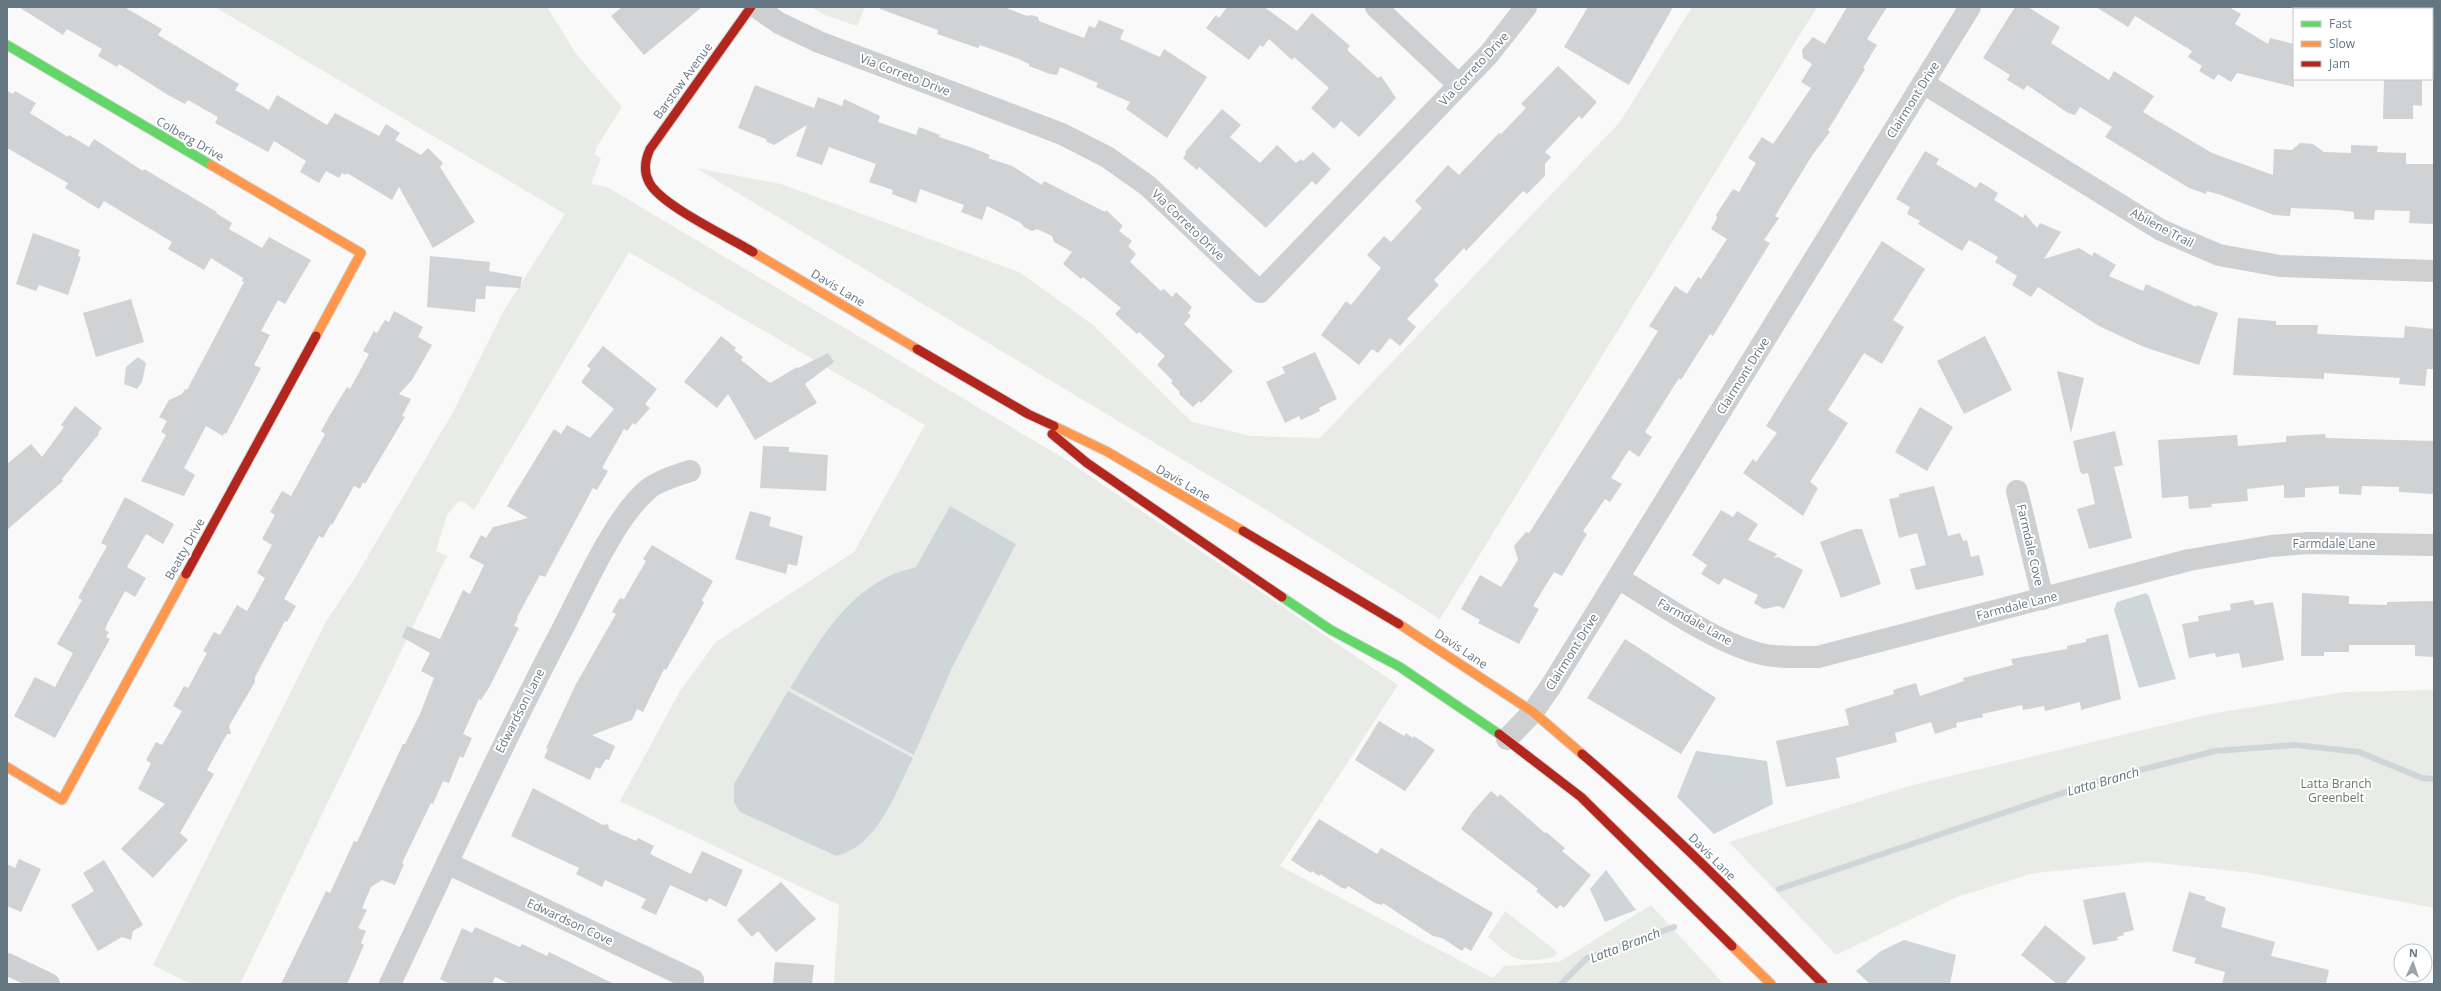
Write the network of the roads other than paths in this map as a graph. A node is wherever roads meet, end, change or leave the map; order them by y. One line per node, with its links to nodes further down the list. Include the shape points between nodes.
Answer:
1 (751, 7): 9 (street, Barstow Avenue, via 650,149 644,164)
2 (756, 7): 8 (street, Via Correto Drive, via 779,23 819,42 1062,134 1107,157 1148,186 1260,292)
3 (1376, 7): 8 (street)
4 (1526, 7): 8 (street, Via Correto Drive, via 1494,48)
5 (1970, 7): 7 (street, Clairmont Drive)
6 (7, 46): 10 (street, Colberg Drive)
7 (1923, 83): 11 (street, Abilene Trail, via 2161,230 2218,255 2280,266); 16 (street, Clairmont Drive)
8 (1459, 85)
9 (645, 173): 12 (street, Davis Lane, via 651,188 662,198)
10 (360, 253): 20 (street, Beatty Drive, via 62,800)
11 (2434, 271)
12 (1028, 414): 18 (street, Davis Lane, via 1106,451 1244,532 1419,636); 19 (street, Davis Lane, via 1087,463 1276,594 1332,630 1400,667)
13 (690, 471): 21 (street, Edwardson Lane, via 647,490 626,514 592,571 513,724)
14 (2017, 491): 17 (street, Farmdale Cove)
15 (2434, 545): 17 (street, Farmdale Lane, via 2309,543 2271,546 2189,560)
16 (1618, 578): 17 (street, Farmdale Lane, via 1714,635 1766,655 1789,658 1818,656); 18 (street, Clairmont Drive)
17 (2043, 599)
18 (1534, 712): 19 (street, Clairmont Drive); 27 (street, Davis Lane, via 1632,796)
19 (1507, 739): 26 (street, Davis Lane, via 1581,797)
20 (7, 767)
21 (447, 863): 23 (street, Edwardson Cove); 25 (street, Edwardson Lane)
22 (7, 964): 24 (street)
23 (694, 980)
24 (49, 984)
25 (390, 984)
26 (1771, 984)
27 (1823, 984)

